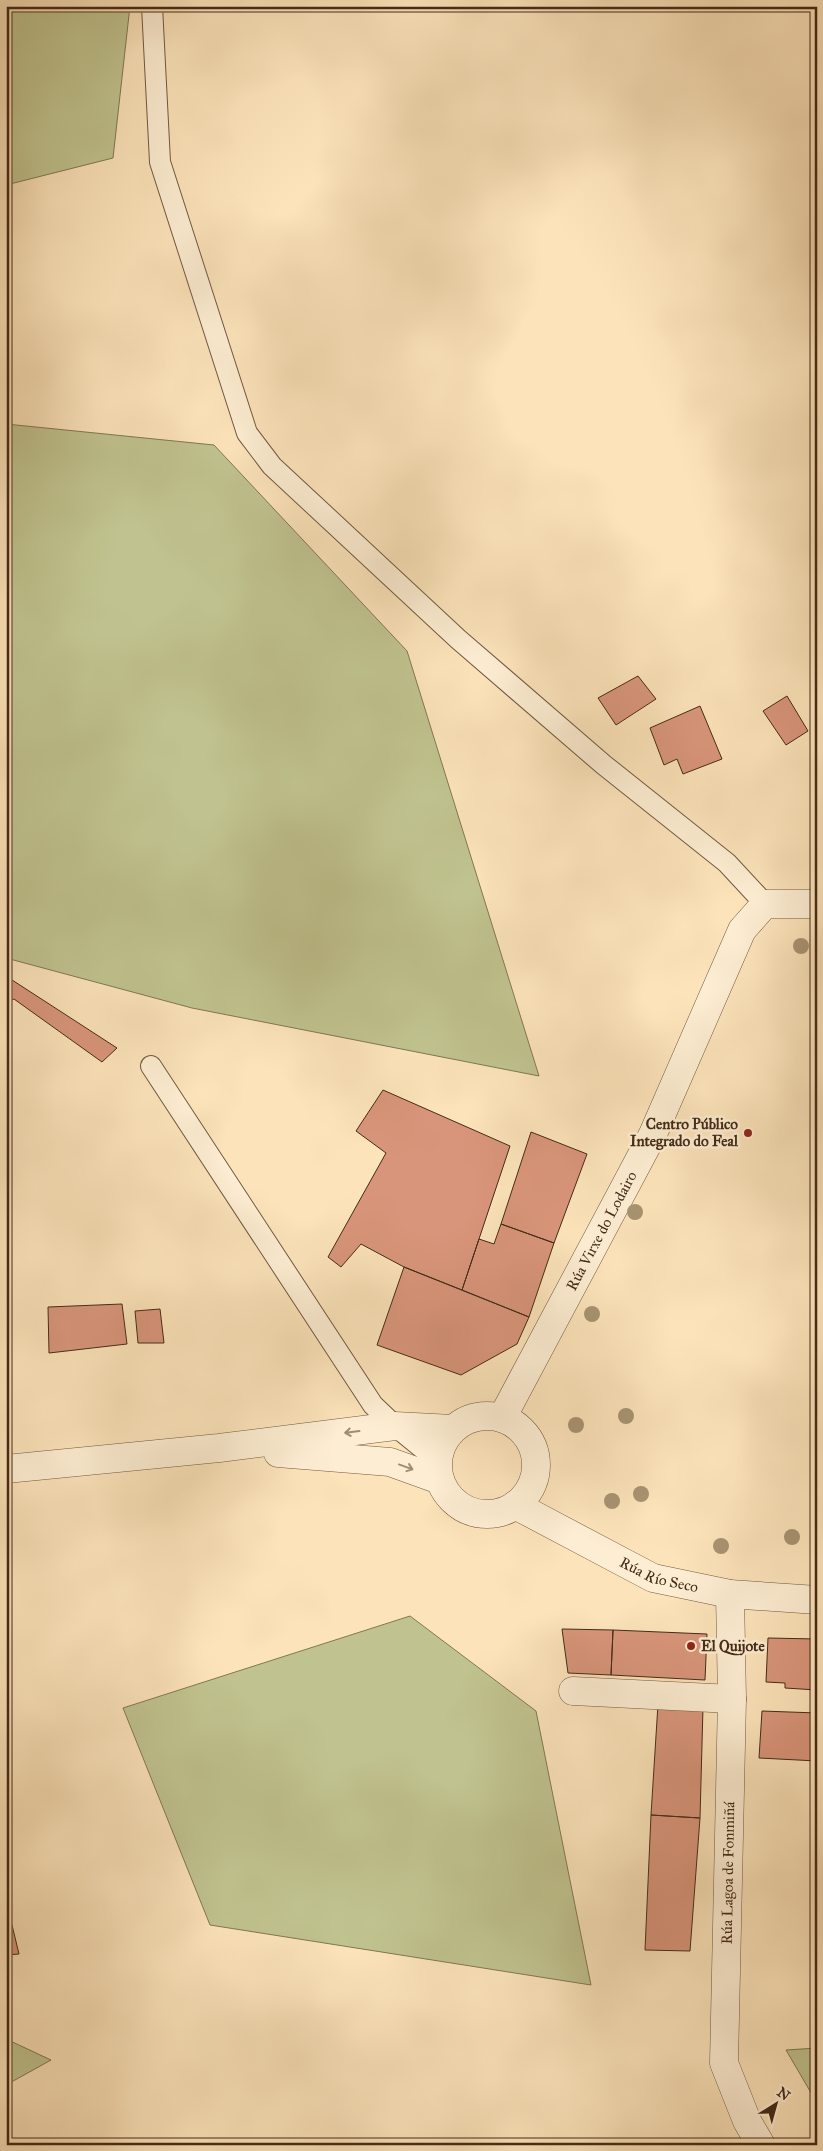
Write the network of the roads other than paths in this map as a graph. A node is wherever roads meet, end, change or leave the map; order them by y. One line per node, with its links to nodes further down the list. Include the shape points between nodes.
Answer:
1 (152, 6): 2 (lane, via 160,162 247,433 272,466 458,640 604,765 728,863)
2 (765, 904): 3 (street); 5 (street, Rúa Virxe do Lodairo, via 742,930 653,1134)
3 (817, 904)
4 (151, 1066): 6 (lane, via 373,1404)
5 (502, 1418): 7 (street, via 476,1416); 11 (street, via 527,1436 534,1450 534,1480)
6 (395, 1426): 7 (street); 8 (street, one-way to 8); 10 (lane)
7 (453, 1429): 10 (street, via 440,1449)
8 (219, 1448): 9 (street); 10 (street, one-way to 10, via 390,1462)
9 (6, 1469)
10 (439, 1470): 11 (street, via 446,1492 465,1509 491,1514)
11 (515, 1505): 12 (street, Rúa Río Seco, via 653,1578)
12 (730, 1594): 13 (street, Rúa Río Seco); 15 (street, Rúa Lagoa de Fonmiñá)
13 (817, 1600)
14 (573, 1691): 15 (street)
15 (732, 1699): 16 (street, Rúa Lagoa de Fonmiñá, via 724,2062 747,2121)
16 (761, 2145)

